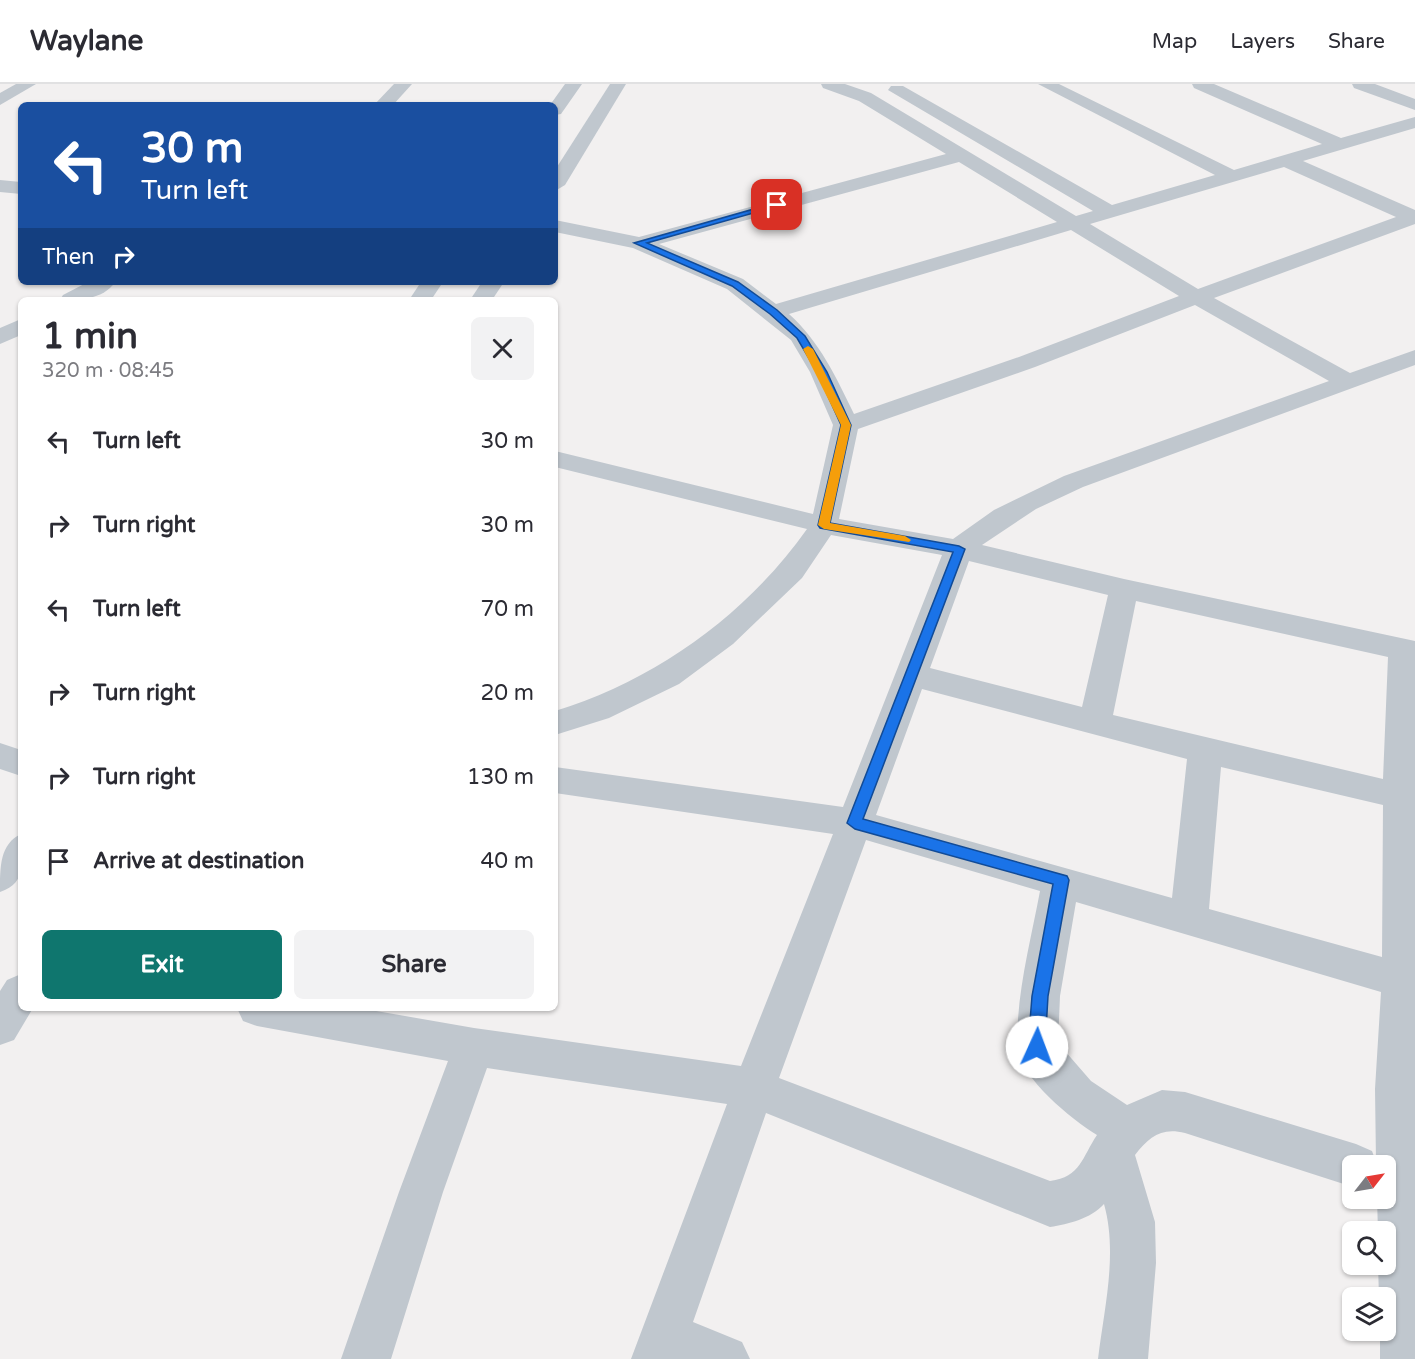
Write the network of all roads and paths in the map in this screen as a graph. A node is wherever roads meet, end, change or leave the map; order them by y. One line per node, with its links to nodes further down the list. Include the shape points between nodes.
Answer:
1 (28, 84): 12 (street)
2 (404, 84): 13 (street)
3 (574, 84): 15 (street)
4 (618, 84): 21 (street)
5 (829, 84): 11 (street)
6 (926, 84): 10 (street)
7 (1046, 84): 24 (street)
8 (1200, 84): 19 (street)
9 (1360, 84): 14 (street)
10 (897, 90): 11 (street); 28 (street)
11 (865, 97): 22 (street)
12 (0, 100)
13 (385, 102)
14 (1415, 105)
15 (558, 106)
16 (0, 108): 17 (street)
17 (18, 109)
18 (1415, 122): 19 (street)
19 (1339, 144): 23 (street)
20 (558, 147): 21 (street)
21 (578, 148): 25 (street)
22 (963, 155): 30 (street); 32 (street)
23 (1285, 160): 24 (street); 29 (street)
24 (1232, 176): 28 (street)
25 (558, 180)
26 (0, 186): 27 (street)
27 (18, 188)
28 (1109, 212): 30 (street)
29 (1414, 217): 35 (street)
30 (1070, 222): 35 (street); 36 (street)
31 (558, 227): 32 (street)
32 (639, 243): 36 (street, via 735,284)
33 (98, 285): 34 (street)
34 (76, 297)
35 (1196, 297): 42 (street); 43 (street)
36 (773, 312): 43 (street, via 800,336 822,372)
37 (18, 328): 38 (street)
38 (0, 337)
39 (0, 343): 40 (street)
40 (18, 348)
41 (1415, 357): 42 (street)
42 (1350, 383): 46 (street, via 1049,489 997,520)
43 (846, 425): 45 (street)
44 (558, 460): 45 (street)
45 (824, 525): 46 (street); 50 (street, via 792,571 722,638 668,676 597,710)
46 (959, 549): 47 (street); 49 (street)
47 (1124, 589): 48 (street); 51 (street)
48 (1409, 650): 56 (street)
49 (913, 675): 51 (street); 57 (street)
50 (558, 722)
51 (1095, 722): 52 (street)
52 (1205, 751): 56 (street); 61 (street)
53 (0, 756): 54 (street)
54 (18, 762)
55 (558, 780): 57 (street)
56 (1400, 796): 62 (street)
57 (855, 823): 60 (street); 67 (street)
58 (18, 853): 59 (street)
59 (0, 877)
60 (1062, 880): 61 (street); 68 (street, via 1040,996 1037,1047 1054,1072 1103,1117)
61 (1189, 917): 62 (street)
62 (1409, 982): 69 (street, via 1396,1089)
63 (18, 997): 65 (street)
64 (274, 1011): 66 (street)
65 (0, 1027)
66 (474, 1047): 67 (street); 73 (street)
67 (754, 1088): 68 (street, via 1050,1204 1068,1204 1083,1197); 72 (street)
68 (1119, 1139): 70 (street, via 1162,1110); 75 (street, via 1132,1222)
69 (1394, 1155)
70 (1342, 1162)
71 (1395, 1209): 76 (street)
72 (661, 1347): 74 (street)
73 (366, 1359)
74 (725, 1359)
75 (1123, 1359)
76 (1405, 1359)

